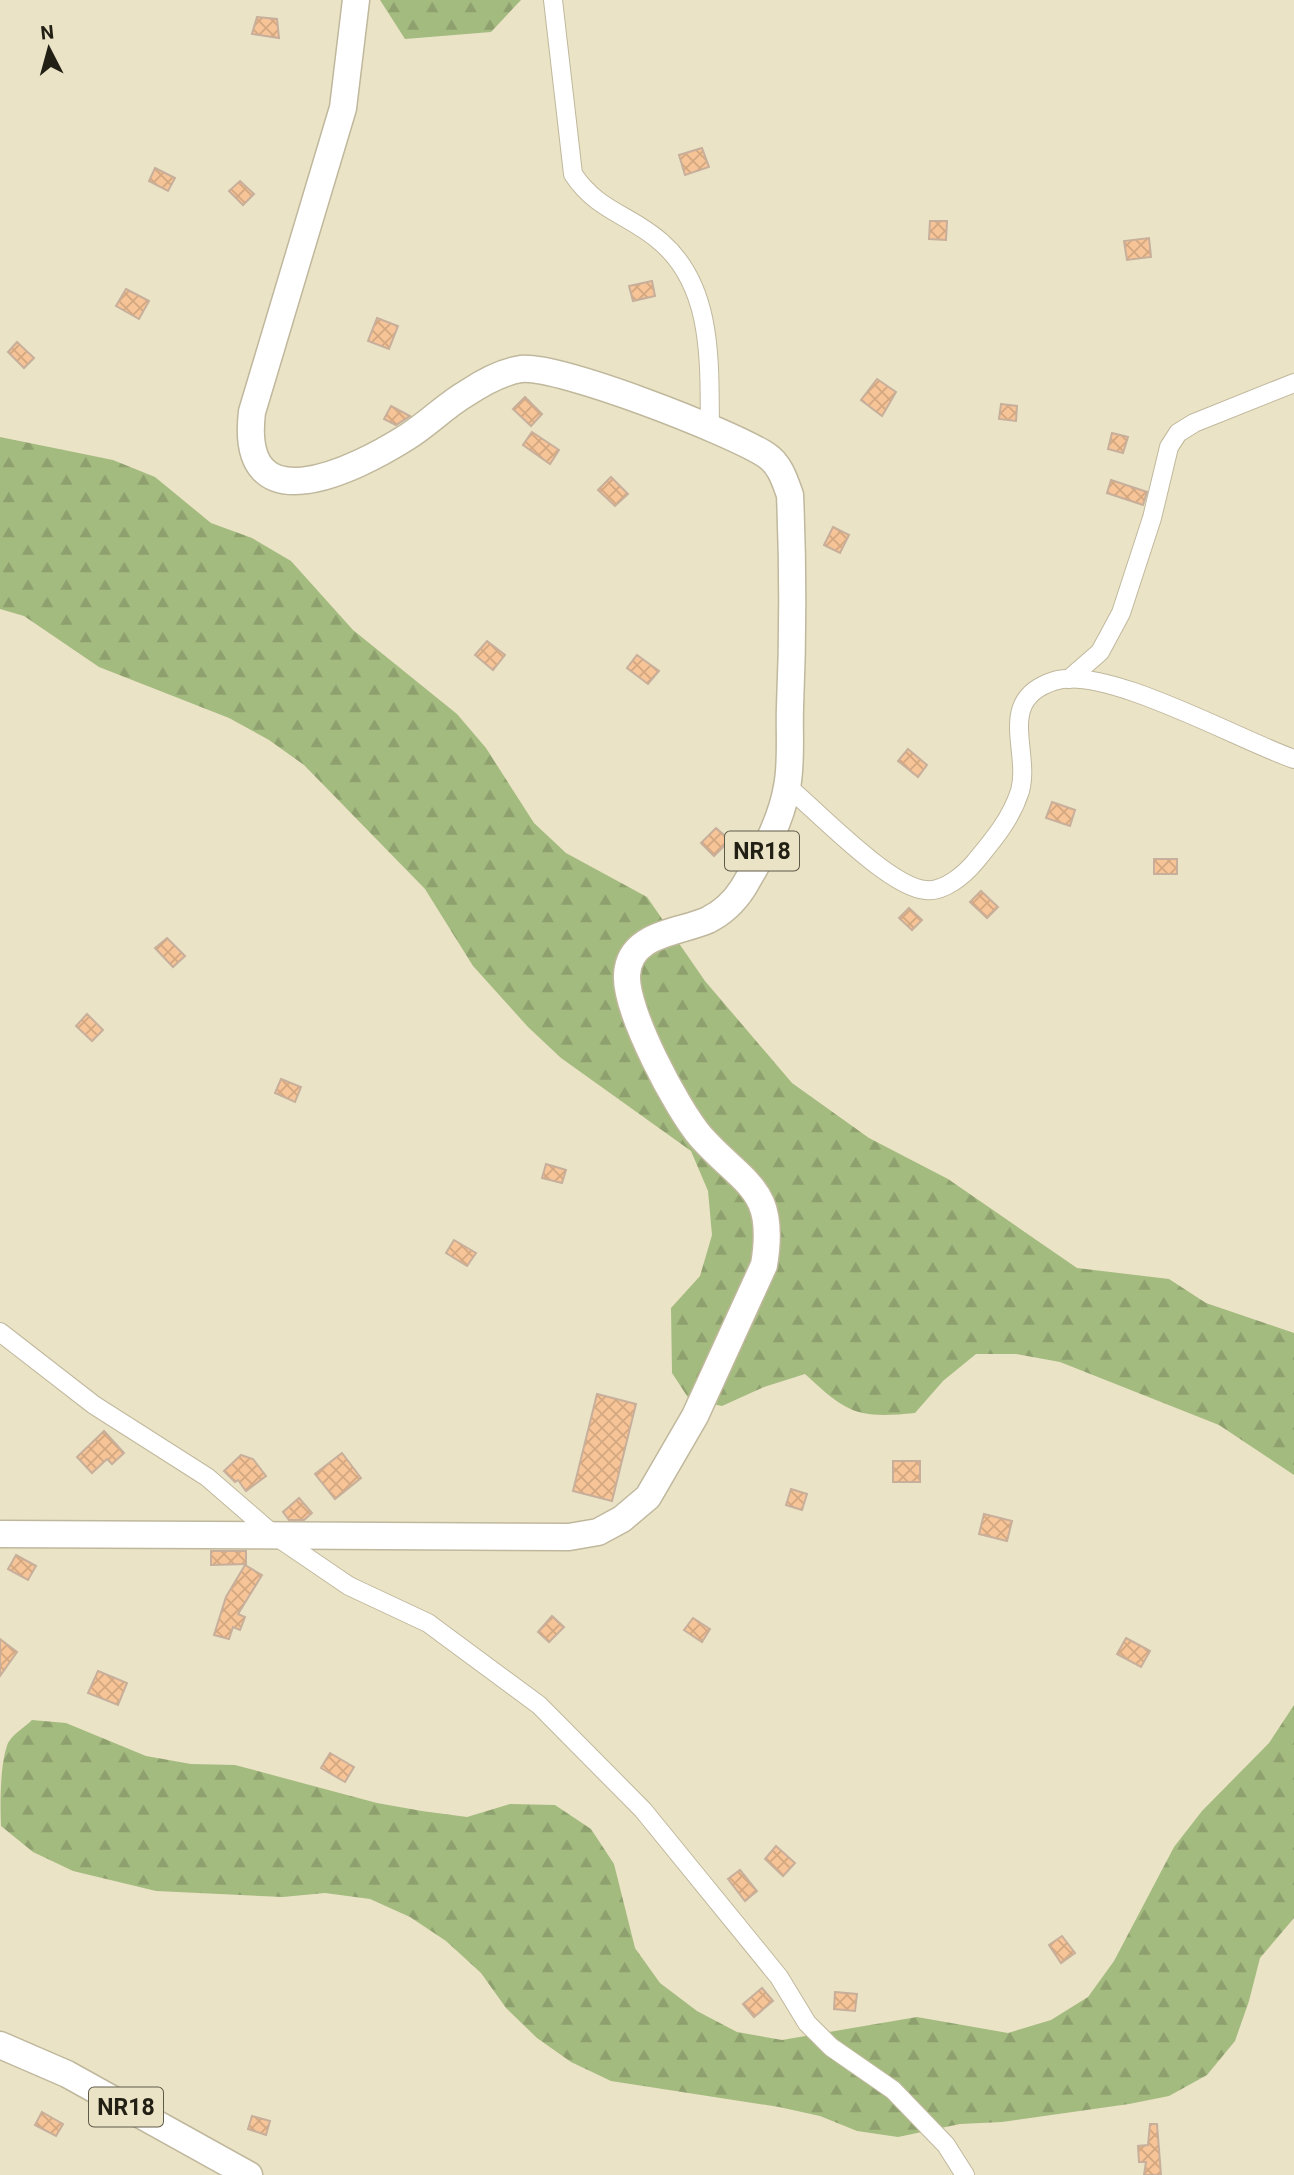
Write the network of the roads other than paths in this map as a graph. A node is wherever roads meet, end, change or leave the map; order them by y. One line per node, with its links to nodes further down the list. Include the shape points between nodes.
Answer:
1 (356, 0): 4 (main road, NR18, via 343,108 252,412 249,435 259,464 270,477 286,482 335,474 409,437 465,394 521,369 561,375)
2 (553, 0): 4 (street, via 573,174 585,192 661,242 692,279 708,343)
3 (1294, 383): 5 (street, via 1178,433 1169,447 1121,613 1100,652)
4 (710, 427): 7 (main road, NR18, via 768,456 782,473 790,495)
5 (1069, 679): 6 (street, via 1085,678 1186,711); 7 (street, via 1032,690 1020,712 1021,787 1009,820 971,866 945,887 914,888 886,872)
6 (1294, 759)
7 (788, 786): 10 (main road, NR18, via 759,859 727,908 707,920 658,935 640,946 629,961 628,994 642,1034 701,1136 754,1186 765,1209 768,1241 764,1265 736,1331 695,1416 648,1497 598,1532 569,1537)
8 (0, 1332): 10 (street, via 94,1405 207,1477)
9 (0, 1534): 10 (main road, NR18)
10 (274, 1535): 13 (street, via 349,1586 428,1623 539,1705 643,1810 779,1977 807,2023 831,2047 893,2090 946,2145)
11 (0, 2045): 12 (main road, NR18, via 66,2074)
12 (249, 2175)
13 (965, 2175)

